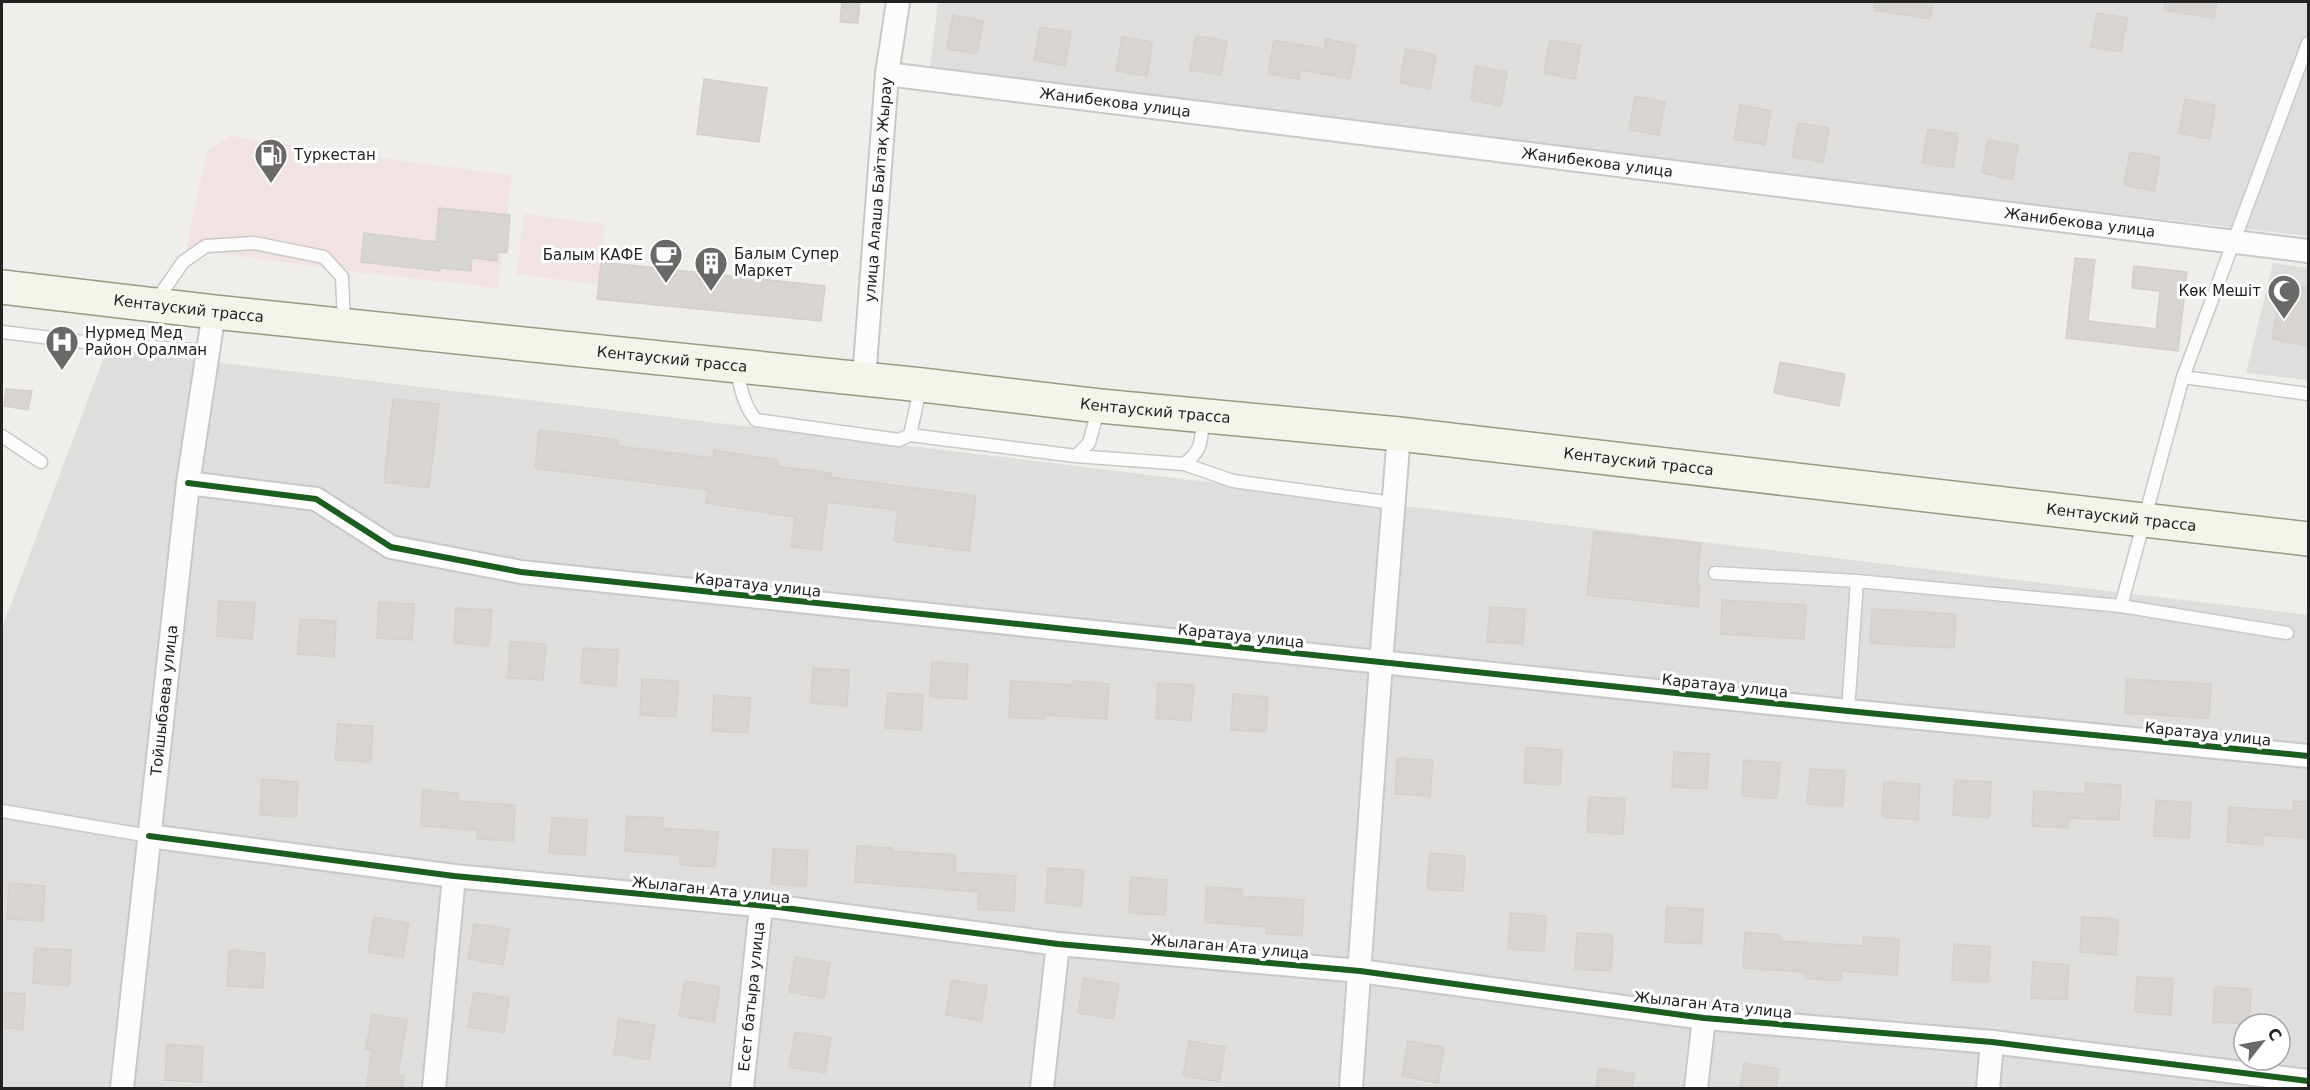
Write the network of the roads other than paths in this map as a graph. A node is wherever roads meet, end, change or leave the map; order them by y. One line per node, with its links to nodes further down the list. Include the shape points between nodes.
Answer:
1 (898, 2): 3 (street, улица Алаша Байтақ Жырау)
2 (2308, 43): 4 (lane)
3 (887, 74): 4 (street, Жанибекова улица); 14 (street, улица Алаша Байтақ Жырау)
4 (2234, 243): 5 (street, Жанибекова улица); 13 (lane)
5 (2308, 251)
6 (2, 287): 7 (main road, Кентауский трасса)
7 (154, 304): 8 (main road, Кентауский трасса); 9 (lane, via 183,262 206,246 254,243 324,257 342,277)
8 (214, 312): 9 (main road, Кентауский трасса); 11 (street, Тойшыбаева улица)
9 (344, 325): 12 (main road, Кентауский трасса)
10 (2, 332): 11 (lane)
11 (207, 351): 25 (street, Тойшыбаева улица)
12 (736, 367): 14 (main road, Кентауский трасса); 20 (lane, via 748,411 756,420 899,440)
13 (2183, 377): 16 (lane); 27 (lane)
14 (864, 379): 15 (main road, Кентауский трасса)
15 (922, 385): 17 (main road, Кентауский трасса); 20 (lane)
16 (2308, 394)
17 (1100, 406): 18 (main road, Кентауский трасса); 22 (lane, via 1089,442)
18 (1203, 416): 19 (main road, Кентауский трасса); 24 (lane, via 1200,448)
19 (1399, 434): 26 (street); 27 (main road, Кентауский трасса)
20 (910, 435): 22 (lane)
21 (2, 436): 23 (lane)
22 (1076, 456): 24 (lane)
23 (41, 462)
24 (1184, 464): 26 (lane, via 1233,481)
25 (188, 483): 33 (street, Каратауа улица, via 316,499 391,547 521,572); 37 (street, Тойшыбаева улица)
26 (1393, 504): 33 (street)
27 (2143, 519): 28 (main road, Кентауский трасса); 31 (lane)
28 (2308, 539)
29 (1715, 573): 30 (lane)
30 (1857, 581): 31 (lane); 34 (lane)
31 (2121, 606): 32 (lane)
32 (2288, 633)
33 (1381, 663): 34 (street, Каратауа улица); 41 (street)
34 (1848, 711): 35 (street, Каратауа улица)
35 (2308, 756)
36 (2, 811): 37 (lane)
37 (149, 836): 38 (street, Жылаган Ата улица); 45 (street, Тойшыбаева улица)
38 (454, 876): 39 (street, Жылаган Ата улица); 46 (street)
39 (761, 906): 40 (street, Жылаган Ата улица); 47 (street, Есет батыра улица)
40 (1058, 944): 41 (street, Жылаган Ата улица); 48 (street)
41 (1360, 971): 42 (street, Жылаган Ата улица); 49 (street)
42 (1704, 1018): 43 (street, Жылаган Ата улица); 50 (street)
43 (1992, 1042): 44 (street, Жылаган Ата улица); 51 (street)
44 (2301, 1083)
45 (122, 1089)
46 (434, 1089)
47 (742, 1089)
48 (1042, 1089)
49 (1351, 1089)
50 (1696, 1089)
51 (1988, 1089)

